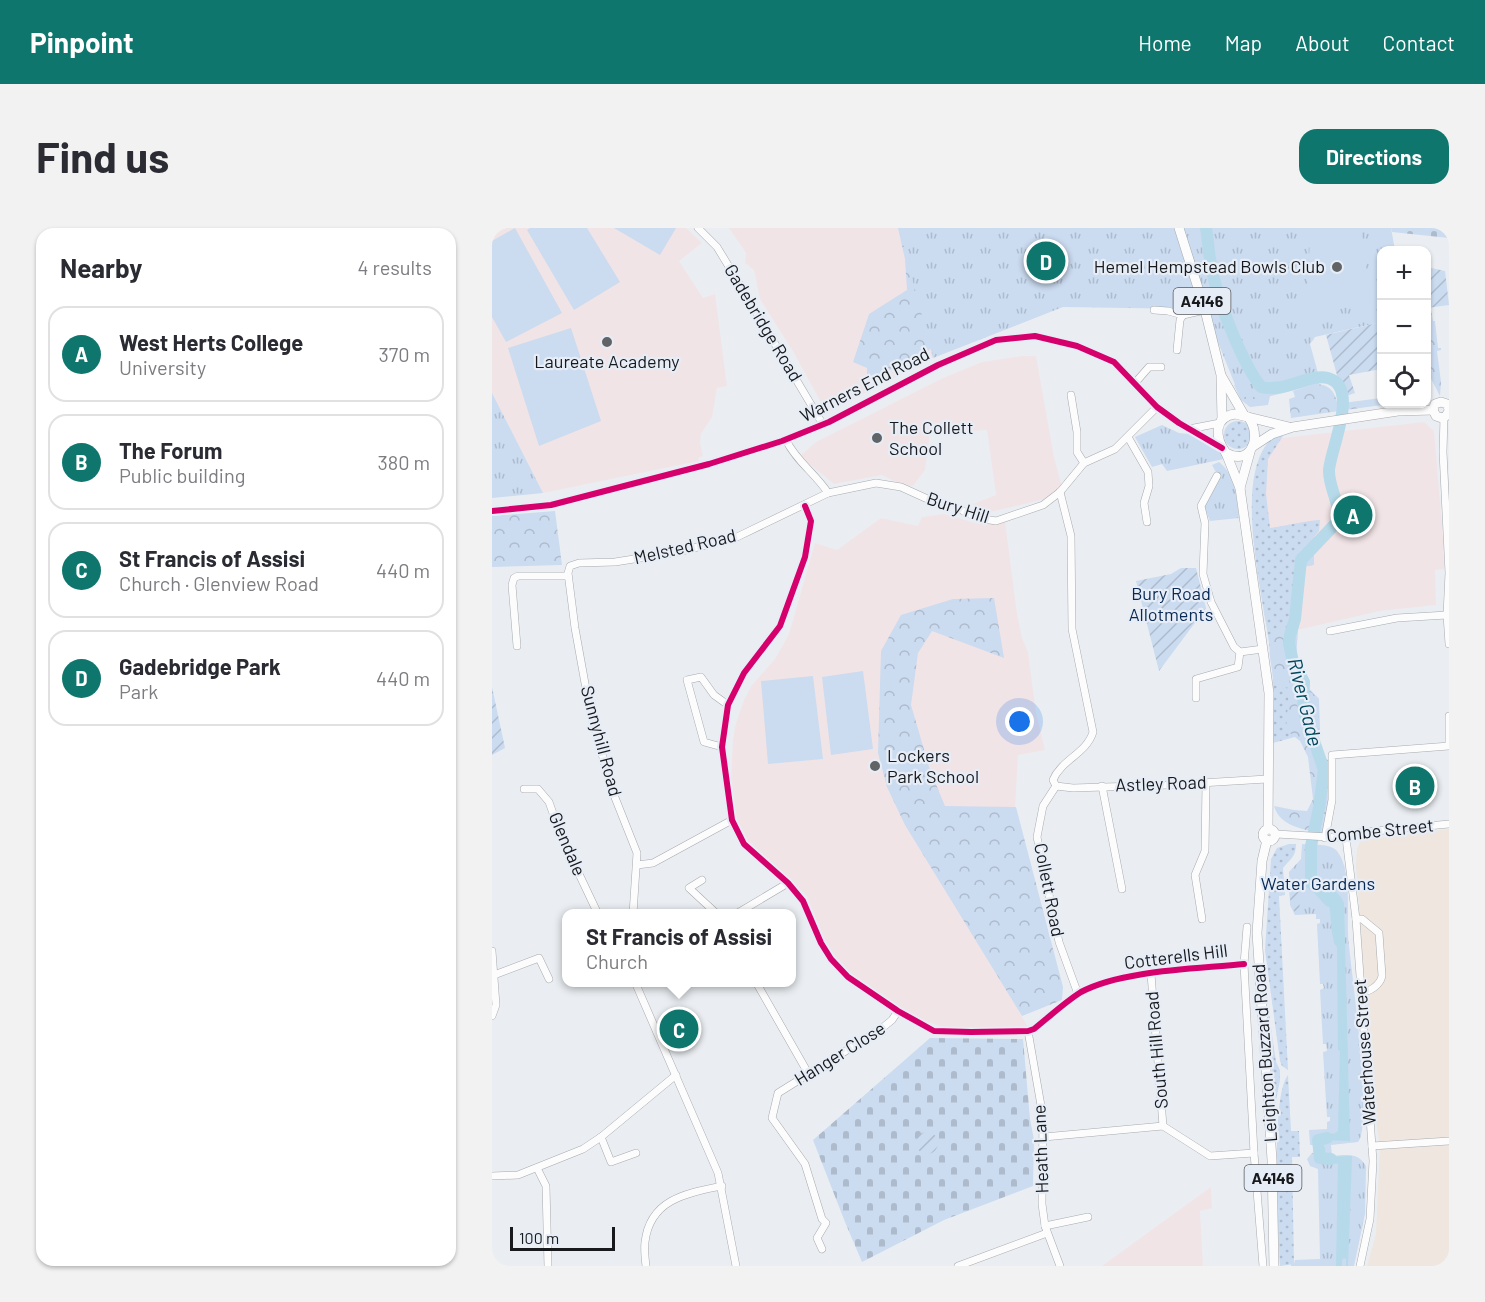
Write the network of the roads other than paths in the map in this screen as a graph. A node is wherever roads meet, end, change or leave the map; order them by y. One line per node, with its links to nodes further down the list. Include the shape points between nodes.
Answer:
1 (698, 228): 15 (street, Gadebridge Road, via 717,247)
2 (1179, 228): 4 (main road, A4146)
3 (1154, 310): 5 (street)
4 (1205, 310): 5 (street); 8 (main road, A4146)
5 (1183, 315): 6 (street)
6 (1177, 350)
7 (1161, 367): 9 (street, via 1149,367)
8 (1221, 375): 13 (main road, A4146); 14 (main road, A4146)
9 (1135, 383): 11 (street, Warners End Road); 15 (street, Warners End Road, via 1114,362 1077,346 1035,336 996,340)
10 (1071, 395): 22 (street, via 1077,452)
11 (1157, 407): 17 (street, Warners End Road); 18 (street, Bury Hill)
12 (1448, 409): 16 (main road, via 1436,416 1433,410 1398,411); 34 (street, via 1443,452 1449,573)
13 (1246, 416): 14 (main road, via 1231,414); 16 (main road); 20 (main road, via 1253,430)
14 (1221, 421): 17 (street); 21 (main road, via 1218,433)
15 (822, 423): 19 (street, Warners End Road)
16 (1293, 427): 20 (main road, via 1272,434)
17 (1189, 429): 21 (street, Warners End Road)
18 (1128, 437): 22 (street, Bury Hill, via 1115,449); 31 (street, via 1148,472 1144,503)
19 (786, 440): 26 (street); 29 (street, Warners End Road, via 551,505)
20 (1251, 449): 21 (main road, via 1240,457); 24 (main road)
21 (1224, 451): 24 (main road)
22 (1084, 462): 25 (street, Bury Hill)
23 (1217, 476): 39 (street, via 1201,506 1203,574 1211,602)
24 (1240, 488): 38 (main road)
25 (1060, 492): 30 (street, Bury Hill, via 1043,505 996,521); 47 (street, Collett Road, via 1071,537 1072,629 1093,732 1090,741 1056,772)
26 (828, 494): 27 (street, Melsted Road); 28 (street, Bury Hill, via 876,483 901,488)
27 (804, 506): 32 (street, Melsted Road, via 727,540 678,552); 41 (street, via 811,520 804,561 780,626 744,673)
28 (943, 506)
29 (492, 511)
30 (963, 511)
31 (1147, 522)
32 (570, 566): 33 (street, Sunnyhill Road)
33 (568, 576): 37 (street, via 514,578); 55 (street, Sunnyhill Road, via 590,711 612,790 637,853)
34 (1447, 615): 35 (street, via 1397,618); 36 (street)
35 (1330, 631)
36 (1449, 644)
37 (517, 646)
38 (1263, 649): 39 (street); 45 (main road, via 1269,693)
39 (1239, 652): 40 (street, via 1238,667 1196,679)
40 (1196, 698)
41 (728, 705): 44 (street); 44 (street, via 714,695 701,677 687,680 704,742)
42 (1449, 716): 43 (street)
43 (1449, 745): 53 (street, via 1332,755 1332,800)
44 (722, 747): 50 (street)
45 (1267, 779): 46 (street, Astley Road); 52 (main road)
46 (1206, 783): 48 (street, Astley Road); 63 (street, via 1205,851 1195,875)
47 (1056, 786): 48 (street, Astley Road); 74 (street, Collett Road, via 1043,806 1037,837 1059,942)
48 (1101, 786): 58 (street)
49 (524, 789): 59 (street, Glendale, via 538,789 549,802)
50 (732, 820): 55 (street, via 653,863); 57 (street, via 744,844)
51 (1449, 824): 54 (street, Combe Street, via 1355,833)
52 (1272, 832): 53 (street, Combe Street); 81 (main road, Leighton Buzzard Road / A4146, via 1263,833 1267,840 1257,933)
53 (1323, 838): 54 (street, Combe Street)
54 (1346, 838): 64 (street, Waterhouse Street)
55 (637, 865): 60 (street, Sunnyhill Road)
56 (702, 880): 61 (street, via 689,888)
57 (788, 883): 62 (street); 75 (street, via 803,901 831,959 848,977)
58 (1122, 889)
59 (596, 909)
60 (633, 909)
61 (712, 909)
62 (744, 909)
63 (1202, 919)
64 (1356, 919): 73 (street, Waterhouse Street); 73 (street, via 1362,919 1378,933 1382,976 1368,992)
65 (1247, 927): 67 (street)
66 (492, 951): 69 (street)
67 (1244, 964): 68 (street, Cotterells Hill); 80 (street)
68 (1150, 974): 74 (street, Cotterells Hill, via 1105,982); 82 (street, South Hill Road)
69 (494, 975): 70 (street, via 539,958); 76 (street, via 496,1005)
70 (549, 979)
71 (637, 987): 79 (street)
72 (759, 987): 78 (street)
73 (1360, 992): 86 (street, Waterhouse Street)
74 (1078, 994): 77 (street, Cotterells Hill)
75 (898, 1011): 77 (street, via 934,1031); 78 (street, Hanger Close, via 881,1029)
76 (492, 1016)
77 (1028, 1031): 84 (street, Heath Lane)
78 (808, 1073): 94 (street, Hanger Close, via 778,1093 772,1118 805,1164 826,1223 817,1238)
79 (676, 1076): 83 (street); 91 (street)
80 (1252, 1091): 81 (street); 88 (street)
81 (1268, 1091): 101 (main road, Leighton Buzzard Road / A4146)
82 (1163, 1126): 84 (street); 88 (street, via 1210,1156)
83 (601, 1137): 87 (street, via 611,1162); 89 (street, via 584,1149)
84 (1044, 1137): 93 (street, Heath Lane, via 1042,1204)
85 (1449, 1141): 86 (street)
86 (1372, 1146): 102 (street, Waterhouse Street, via 1370,1219)
87 (636, 1153)
88 (1254, 1153): 100 (street)
89 (537, 1168): 90 (street, via 513,1176); 95 (street, via 546,1186)
90 (492, 1176)
91 (722, 1186): 96 (street, via 682,1194 667,1203 652,1219 645,1241); 97 (street)
92 (1088, 1217): 93 (street)
93 (1046, 1230): 98 (street); 99 (street, Heath Lane)
94 (822, 1249)
95 (548, 1266)
96 (646, 1266)
97 (736, 1266)
98 (958, 1266)
99 (1060, 1266)
100 (1263, 1266)
101 (1274, 1266)
102 (1360, 1266)

